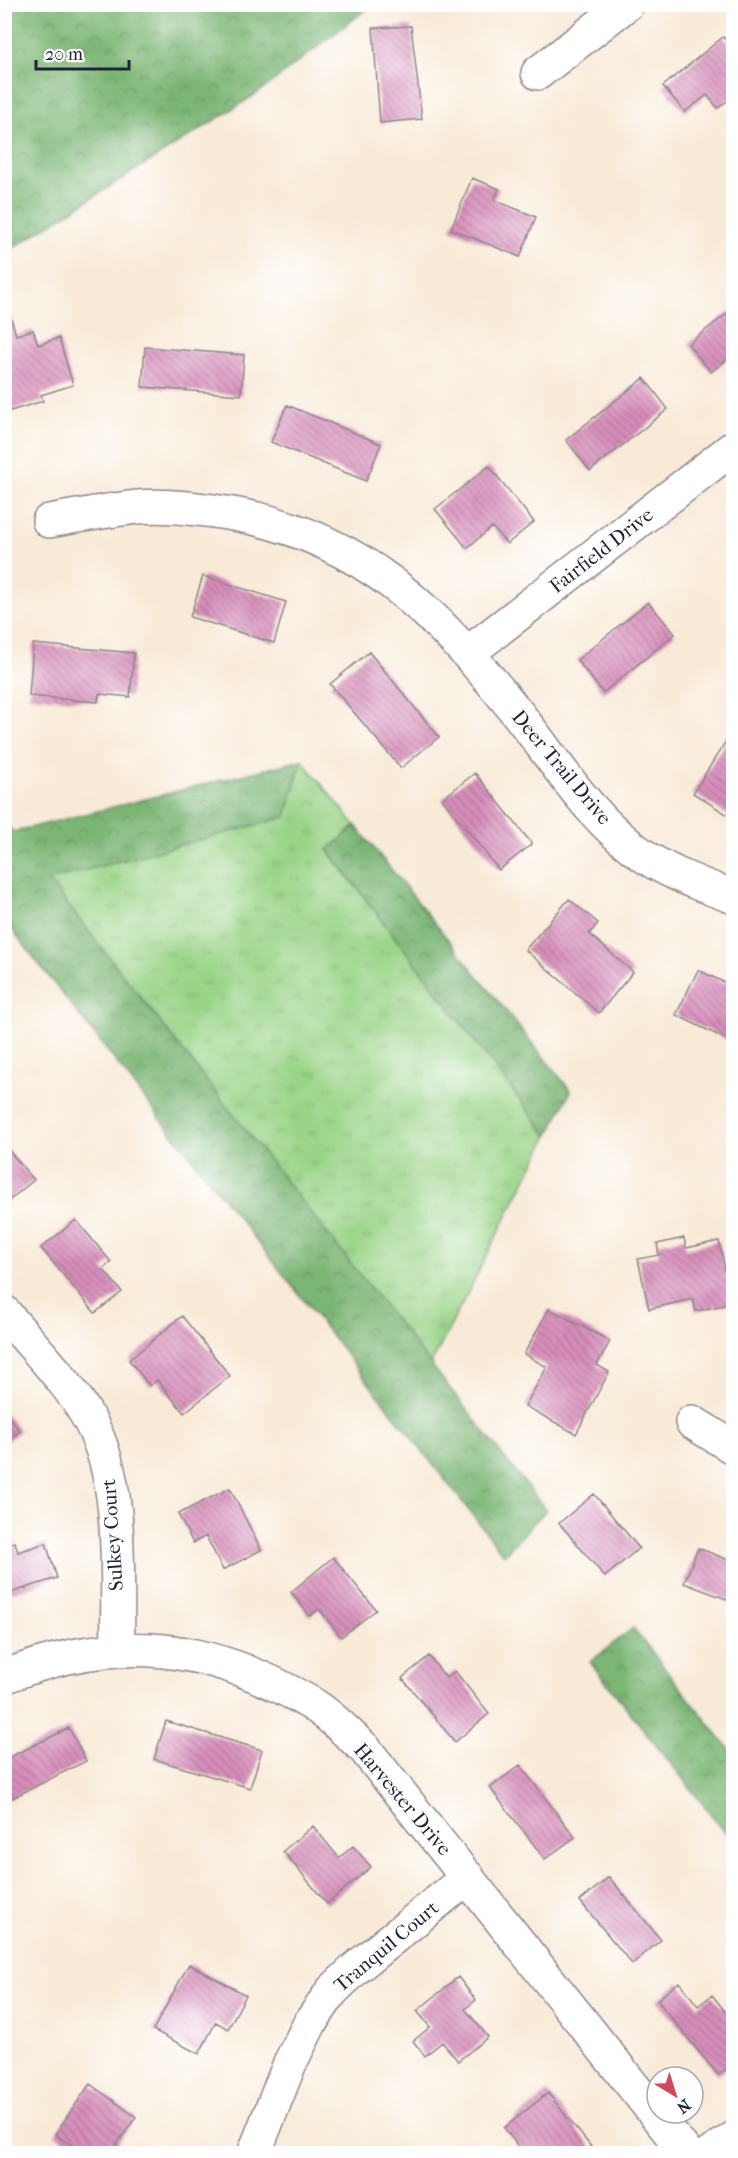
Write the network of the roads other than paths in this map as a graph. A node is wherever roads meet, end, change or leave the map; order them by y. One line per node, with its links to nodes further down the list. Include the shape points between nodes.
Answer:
1 (627, 4): 2 (street)
2 (538, 73)
3 (734, 447): 5 (street, Fairfield Drive)
4 (49, 521): 5 (street, Deer Trail Drive, via 140,507 209,510 271,521 334,546 382,574 429,613)
5 (468, 653): 6 (street, Deer Trail Drive, via 585,800 618,833 656,863)
6 (734, 897)
7 (4, 1312): 10 (street, Sulkey Court, via 72,1395 91,1422 104,1452 115,1520)
8 (692, 1422): 9 (street)
9 (734, 1448)
10 (118, 1648): 11 (street, Harvester Drive, via 36,1664); 12 (street, Harvester Drive, via 166,1650 208,1658 244,1669 314,1704 364,1748)
11 (4, 1677)
12 (468, 1877): 14 (street, Tranquil Court, via 332,1991 290,2063); 15 (street, Harvester Drive)
13 (734, 2138): 16 (street)
14 (254, 2154)
15 (687, 2154)
16 (710, 2154)

